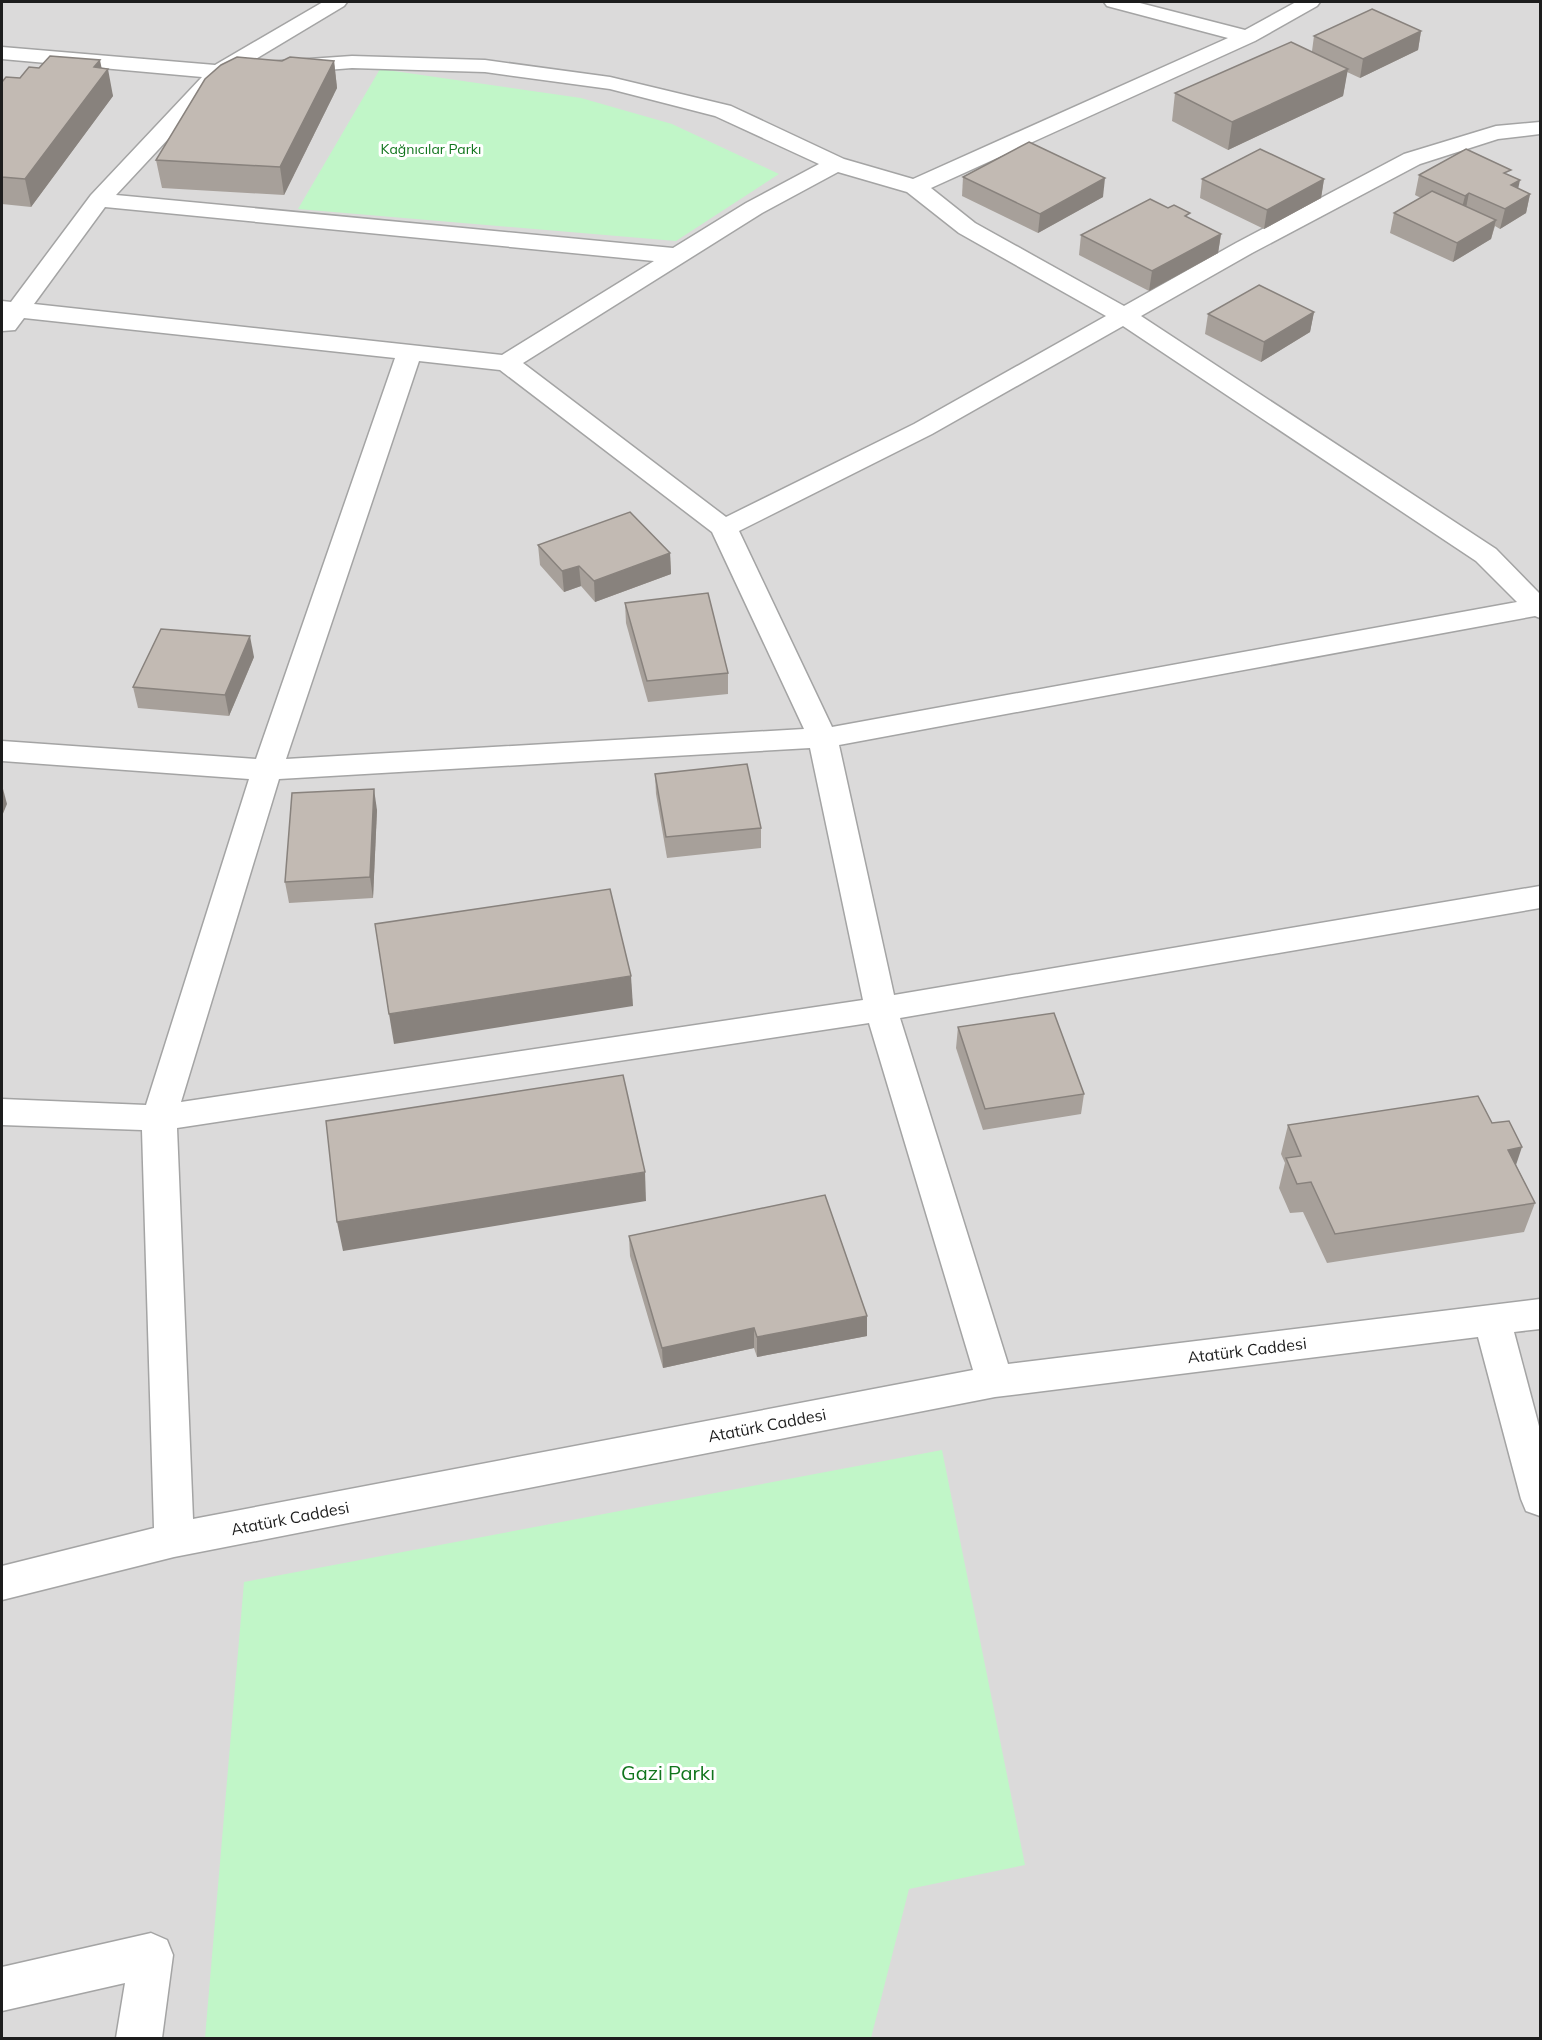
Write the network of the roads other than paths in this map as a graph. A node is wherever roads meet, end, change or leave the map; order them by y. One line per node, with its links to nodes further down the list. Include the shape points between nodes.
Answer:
1 (338, 2): 6 (street)
2 (1114, 2): 4 (street)
3 (1310, 2): 4 (street)
4 (1248, 37): 9 (street)
5 (2, 52): 6 (street)
6 (219, 72): 8 (street, via 352,62 474,66 610,83 723,111); 10 (street)
7 (1540, 128): 13 (street, via 1496,133 1412,159)
8 (836, 164): 9 (street); 11 (street, via 753,208)
9 (915, 187): 13 (street, via 967,228)
10 (99, 200): 11 (street); 12 (street)
11 (678, 256): 16 (street)
12 (9, 308): 14 (street); 15 (street)
13 (1122, 315): 17 (street, via 923,429); 18 (street, via 1486,555)
14 (2, 330)
15 (410, 352): 16 (street); 21 (street)
16 (507, 363): 17 (street)
17 (724, 528): 19 (street)
18 (1540, 606): 19 (street)
19 (823, 738): 21 (street); 23 (street)
20 (2, 751): 21 (street)
21 (267, 770): 25 (street)
22 (1540, 897): 23 (street)
23 (881, 1009): 25 (street); 28 (street)
24 (2, 1112): 25 (street)
25 (159, 1118): 30 (street)
26 (1540, 1314): 27 (street, Atatürk Caddesi)
27 (1492, 1320): 28 (street, Atatürk Caddesi); 29 (street)
28 (995, 1381): 30 (street, Atatürk Caddesi)
29 (1540, 1499)
30 (174, 1540): 31 (street, Atatürk Caddesi)
31 (2, 1583)
32 (2, 1989): 33 (street, via 151,1955)
33 (139, 2038)

